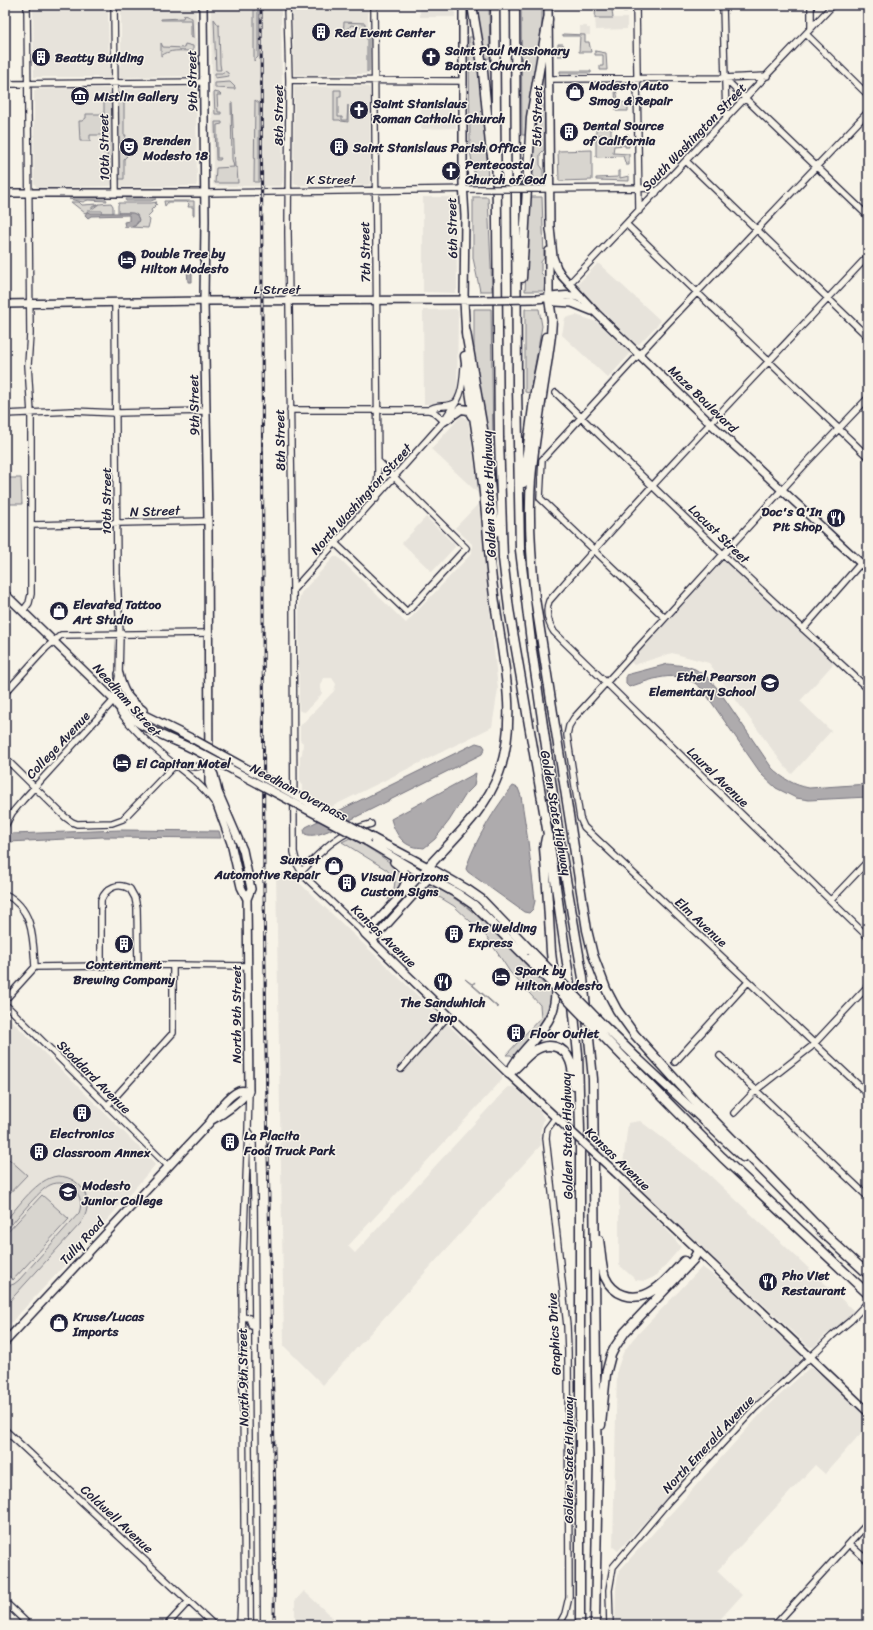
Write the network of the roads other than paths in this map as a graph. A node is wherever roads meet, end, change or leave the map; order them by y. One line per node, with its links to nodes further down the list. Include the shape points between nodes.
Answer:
1 (27, 5): 26 (street)
2 (114, 5): 27 (street, 10th Street)
3 (203, 5): 25 (main road, 9th Street)
4 (287, 5): 22 (street, 8th Street)
5 (374, 5): 23 (street, 7th Street)
6 (463, 5): 24 (main road, 6th Street)
7 (472, 5): 35 (highway, via 483,71 490,145)
8 (495, 5): 35 (highway, Golden State Highway)
9 (515, 5): 65 (highway, Golden State Highway)
10 (548, 5): 15 (main road, 5th Street)
11 (636, 5): 19 (street)
12 (723, 5): 20 (street)
13 (811, 5): 16 (street)
14 (833, 5): 16 (street, South Washington Street)
15 (548, 19): 21 (main road, 5th Street); 65 (highway, via 531,117)
16 (811, 28): 17 (street, South Washington Street)
17 (806, 34): 18 (street, South Washington Street); 29 (street)
18 (767, 76): 20 (street); 30 (street, South Washington Street)
19 (637, 78): 20 (street); 21 (street); 36 (street)
20 (724, 78): 30 (street); 32 (street)
21 (550, 79): 38 (main road, 5th Street)
22 (289, 80): 23 (street); 39 (street, 8th Street)
23 (375, 80): 24 (street); 41 (street, 7th Street)
24 (463, 81): 37 (main road, 6th Street)
25 (204, 82): 27 (street); 44 (main road, 9th Street)
26 (27, 83): 27 (street); 28 (street); 43 (street)
27 (114, 83): 40 (street, 10th Street)
28 (5, 84)
29 (868, 95)
30 (746, 98): 32 (street, South Washington Street); 34 (street)
31 (868, 112): 34 (street)
32 (726, 119): 33 (street, South Washington Street)
33 (686, 161): 45 (street, South Washington Street); 50 (street)
34 (817, 166): 47 (street); 50 (street)
35 (497, 179): 109 (highway, Golden State Highway, via 500,525 505,583)
36 (638, 188): 38 (street, K Street); 45 (street, K Street, via 651,188); 46 (street)
37 (463, 190): 38 (street, K Street, bridge); 41 (street, K Street); 57 (main road, 6th Street)
38 (549, 190): 49 (main road, 5th Street)
39 (289, 191): 41 (street, K Street); 44 (street, K Street); 56 (street, 8th Street)
40 (116, 192): 43 (main road, K Street); 44 (main road, K Street)
41 (375, 192): 60 (street, 7th Street)
42 (5, 193): 43 (main road, K Street)
43 (29, 193): 63 (street)
44 (205, 193): 59 (main road, 9th Street)
45 (656, 193): 46 (street, South Washington Street)
46 (639, 211): 48 (street, South Washington Street)
47 (868, 216)
48 (626, 224): 52 (street, South Washington Street); 53 (street)
49 (550, 227): 52 (main road, Maze Boulevard, via 553,257 557,268); 55 (main road, 5th Street)
50 (756, 229): 53 (street); 54 (street)
51 (868, 256): 54 (street)
52 (569, 284): 58 (main road, Maze Boulevard)
53 (697, 292): 68 (street); 70 (street)
54 (828, 298): 67 (street); 70 (street)
55 (549, 299): 57 (main road, L Street, bridge); 58 (main road, L Street, via 556,295 567,295); 64 (main road, L Street, via 578,305); 92 (highway, via 546,335 533,406); 163 (highway, via 551,335 535,437 531,481 532,556 535,598 593,955 611,999 635,1035 693,1099)
56 (289, 300): 59 (main road, L Street); 60 (main road, L Street); 74 (street, 8th Street)
57 (464, 300): 60 (main road, L Street); 66 (main road, 6th Street)
58 (584, 300): 64 (main road, Maze Boulevard)
59 (204, 301): 61 (main road, L Street); 77 (main road, 9th Street)
60 (377, 301): 75 (street, 7th Street)
61 (115, 302): 63 (main road, L Street); 78 (street, 10th Street)
62 (5, 304): 63 (main road, L Street)
63 (29, 304): 80 (street, via 28,365)
64 (596, 313): 68 (main road, Maze Boulevard)
65 (517, 329): 92 (highway, Golden State Highway)
66 (466, 332): 69 (main road, 6th Street); 109 (highway, via 487,452 502,598)
67 (868, 337)
68 (639, 354): 82 (street); 84 (main road, Maze Boulevard)
69 (466, 356): 73 (street, 6th Street, via 462,391); 81 (highway)
70 (768, 361): 84 (street); 85 (street)
71 (556, 392): 82 (street, Locust Street)
72 (868, 398): 85 (street)
73 (457, 402): 76 (street); 83 (street, 6th Street, via 448,411)
74 (290, 410): 75 (street); 101 (street, 8th Street)
75 (377, 410): 76 (street); 87 (street, 7th Street)
76 (429, 410): 83 (street)
77 (205, 411): 78 (street); 93 (main road, 9th Street)
78 (116, 413): 80 (street, via 73,411); 94 (street, 10th Street)
79 (5, 414): 80 (street)
80 (31, 414): 95 (street)
81 (473, 417): 83 (highway, via 469,410 462,409); 126 (highway, via 483,478 493,587 508,696 509,728 501,769 492,789 472,819)
82 (582, 417): 89 (street, Locust Street); 97 (street, via 542,460 540,498)
83 (444, 421): 88 (street, North Washington Street)
84 (710, 423): 89 (street); 90 (main road, Maze Boulevard)
85 (839, 430): 86 (street); 90 (street)
86 (868, 457)
87 (378, 461): 88 (street); 91 (street, 7th Street)
88 (394, 477): 91 (street, North Washington Street); 96 (street, via 466,548 407,612)
89 (653, 486): 97 (street); 98 (street, Locust Street)
90 (782, 490): 98 (street); 99 (main road, Maze Boulevard)
91 (376, 499): 96 (street, North Washington Street)
92 (519, 514): 162 (highway, Golden State Highway, via 524,589 562,856 586,999 593,1079)
93 (208, 520): 94 (street, N Street); 106 (main road, 9th Street)
94 (117, 524): 95 (street, N Street); 107 (street, 10th Street)
95 (31, 525): 103 (street, via 31,594 29,603)
96 (336, 544): 101 (street, North Washington Street)
97 (594, 551): 104 (street); 111 (street, Laurel Avenue, via 549,601 547,608 554,632)
98 (723, 554): 104 (street); 105 (street, Locust Street)
99 (862, 564): 100 (main road, Maze Boulevard); 105 (street)
100 (868, 570)
101 (293, 590): 127 (street, 8th Street, via 294,835 295,858)
102 (5, 594): 103 (main road, Needham Street)
103 (23, 611): 108 (main road, Needham Street)
104 (665, 618): 111 (street)
105 (803, 629): 112 (street, Locust Street)
106 (209, 633): 107 (street); 117 (main road, 9th Street)
107 (120, 634): 108 (street, via 62,635); 110 (street, 10th Street)
108 (53, 641): 113 (street); 114 (main road, Needham Street)
109 (515, 644): 123 (highway, Golden State Highway)
110 (119, 674): 114 (street, 10th Street); 115 (main road, via 128,698)
111 (607, 684): 132 (street, Laurel Avenue); 142 (street, Elm Avenue, via 571,722 567,730 580,818 584,827)
112 (868, 689)
113 (5, 692)
114 (115, 702): 115 (main road, Needham Overpass); 118 (street, Needham Street, via 130,724); 119 (street, College Avenue); 124 (main road, Needham Overpass, bridge, via 136,721)
115 (170, 728): 126 (main road, Needham Overpass, bridge)
116 (5, 758): 119 (street)
117 (209, 764): 118 (street, via 195,767); 120 (main road, 9th Street, via 209,783); 130 (main road, North 9th Street, via 243,850 251,889)
118 (177, 766): 119 (street, via 172,768 123,819 112,823 72,822); 120 (street, Needham Street)
119 (35, 787): 122 (street, College Avenue, via 17,807)
120 (216, 804): 130 (main road, North 9th Street, via 231,843)
121 (370, 824): 127 (street, via 331,842)
122 (5, 826)
123 (547, 831): 151 (highway, via 544,848 555,985 554,1006 543,1029 515,1061); 159 (highway, Golden State Highway, via 573,1004 578,1054)
124 (388, 854): 128 (main road, Needham Overpass); 131 (main road, via 392,862 402,868 406,875 404,886)
125 (868, 861): 132 (street)
126 (428, 867): 128 (main road); 136 (highway, via 481,899)
127 (301, 872): 133 (street, Kansas Avenue)
128 (426, 876): 131 (main road); 135 (main road); 136 (highway, via 478,908)
129 (5, 894): 141 (street, via 23,908 30,921)
130 (247, 899): 140 (main road, North 9th Street)
131 (396, 900): 133 (main road)
132 (831, 900): 134 (street, Laurel Avenue)
133 (365, 934): 135 (main road, Kansas Avenue)
134 (868, 937)
135 (372, 941): 146 (main road, Kansas Avenue)
136 (530, 955): 163 (highway, bridge); 166 (highway, bridge, via 633,1067 732,1166)
137 (138, 965): 138 (street); 139 (street); 139 (street, via 136,903 130,889 121,885 110,888 101,900)
138 (173, 965): 140 (street); 155 (street, via 174,1033)
139 (101, 966): 141 (street)
140 (248, 966): 153 (main road, North 9th Street)
141 (35, 967): 144 (street)
142 (748, 982): 147 (street, Elm Avenue); 149 (street)
143 (868, 986): 147 (street)
144 (5, 1000)
145 (5, 1004): 155 (street, Stoddard Avenue)
146 (449, 1015): 150 (street); 151 (main road, Kansas Avenue)
147 (814, 1044): 152 (street); 154 (street, Elm Avenue)
148 (720, 1056): 152 (street)
149 (675, 1062)
150 (401, 1069)
151 (508, 1074): 157 (main road, Kansas Avenue); 159 (highway, via 540,1047 551,1045 564,1052 570,1060)
152 (756, 1090): 156 (street); 161 (street)
153 (249, 1091): 158 (street, North 9th Street); 160 (main road, Tully Road, via 239,1091 214,1114 210,1122)
154 (868, 1094)
155 (107, 1106): 160 (street, Stoddard Avenue)
156 (734, 1113)
157 (556, 1117): 164 (main road, Kansas Avenue, bridge); 187 (street, Graphics Drive, via 547,1129 546,1138 568,1352 569,1597 566,1614)
158 (248, 1129): 168 (street, North 9th Street); 171 (street, North 9th Street, via 253,1144)
159 (580, 1131): 188 (highway, Golden State Highway)
160 (168, 1166): 169 (main road, Tully Road)
161 (868, 1197)
162 (595, 1206): 164 (highway, via 605,1276 608,1283 620,1294 642,1297 649,1294); 174 (highway, Golden State Highway)
163 (824, 1233): 165 (highway)
164 (698, 1251): 170 (main road, Kansas Avenue); 174 (highway, via 693,1260 620,1339 610,1355)
165 (868, 1274)
166 (867, 1293)
167 (868, 1302): 170 (street, North Emerald Avenue)
168 (242, 1316): 171 (street, via 248,1317 251,1321); 178 (street, North 9th Street)
169 (5, 1342)
170 (809, 1357): 172 (main road, Kansas Avenue); 190 (street, North Emerald Avenue, via 755,1408 679,1490 613,1567 609,1590)
171 (255, 1378): 186 (street, North 9th Street)
172 (868, 1412)
173 (5, 1430): 179 (street, Coldwell Avenue)
174 (598, 1460): 189 (highway, Golden State Highway)
175 (868, 1523): 176 (street)
176 (850, 1544): 177 (street); 191 (street)
177 (868, 1561)
178 (244, 1592): 184 (street, via 241,1598); 185 (street, North 9th Street)
179 (189, 1601): 182 (street); 183 (street, Coldwell Avenue)
180 (5, 1602): 181 (street)
181 (29, 1625)
182 (167, 1625)
183 (214, 1625)
184 (240, 1625)
185 (245, 1625)
186 (257, 1625)
187 (559, 1625)
188 (580, 1625)
189 (595, 1625)
190 (610, 1625)
191 (775, 1625)

